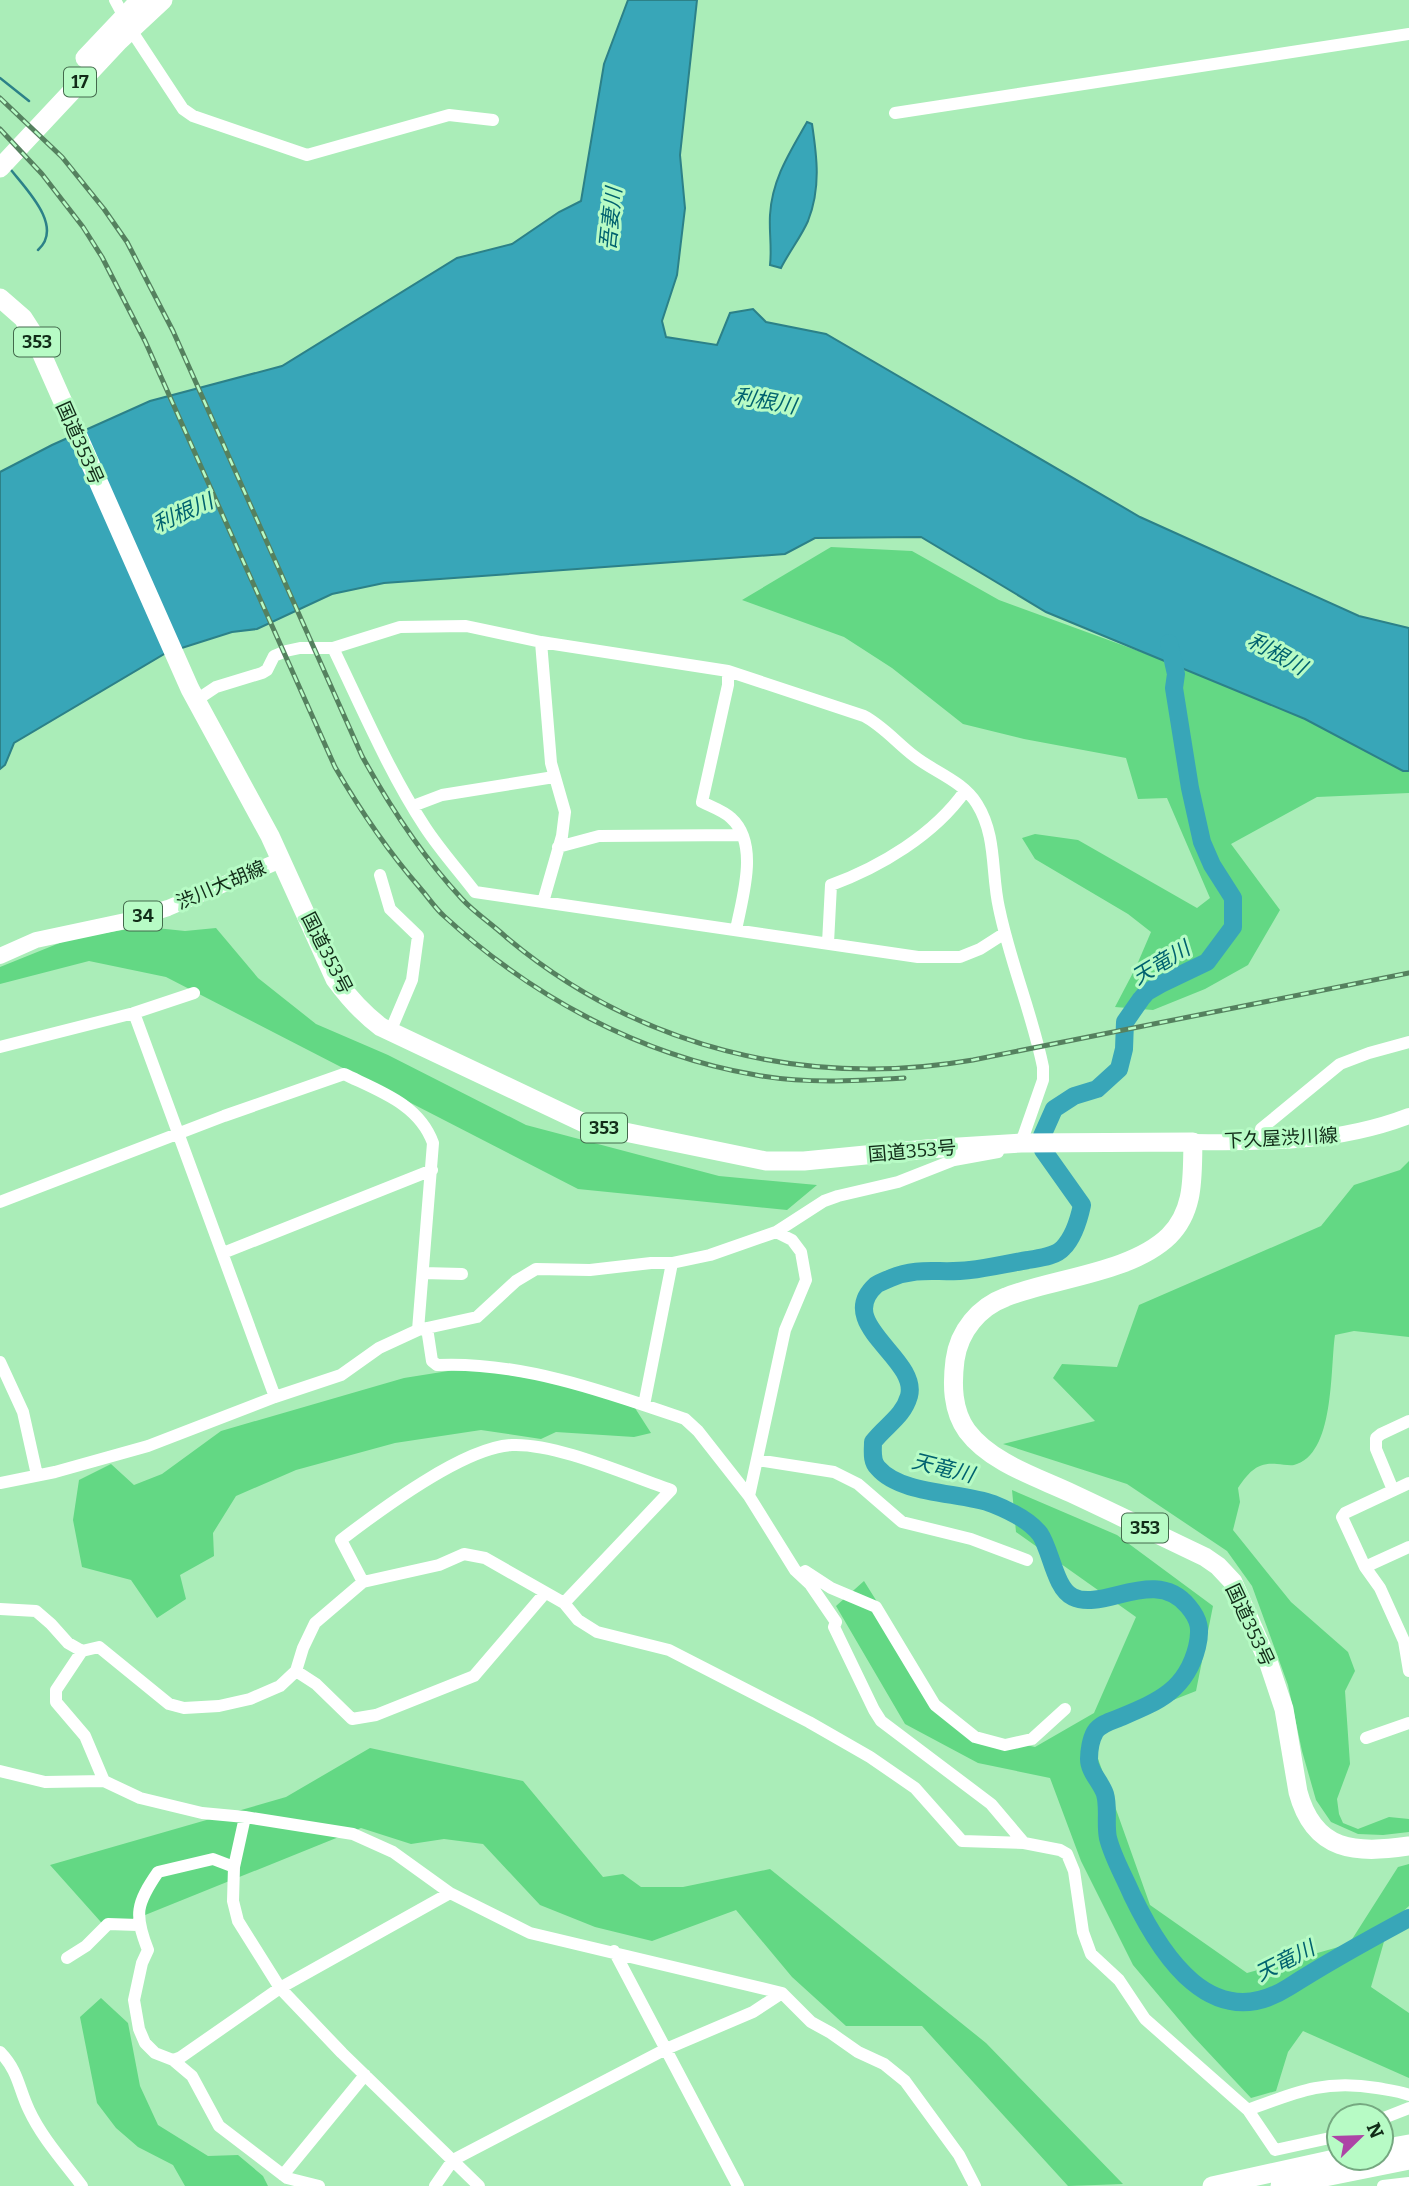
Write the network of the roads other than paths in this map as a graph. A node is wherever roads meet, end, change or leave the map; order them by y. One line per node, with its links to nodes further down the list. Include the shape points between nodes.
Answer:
1 (140, 0): 3 (highway, 17)
2 (163, 0): 3 (highway, 17)
3 (123, 15): 6 (street, via 183,109 307,155 449,115); 7 (highway, 17); 8 (highway, 17)
4 (1409, 34): 5 (street)
5 (895, 113)
6 (493, 120)
7 (0, 152)
8 (0, 168)
9 (0, 298): 13 (highway, 国道353号 / 353, via 32,331)
10 (541, 642): 11 (street, via 466,626 415,627 391,629); 12 (street); 14 (street)
11 (333, 648): 13 (street, via 286,651 274,656 267,670); 16 (street)
12 (728, 671): 15 (street, via 876,722 916,758); 17 (street, via 702,802 729,816)
13 (193, 695): 19 (highway, 国道353号 / 353)
14 (554, 776): 16 (street, via 442,795); 18 (street, via 565,812)
15 (965, 791): 23 (street, via 976,803 988,833); 24 (street, via 953,808 897,853 865,873 831,885)
16 (413, 806): 21 (street, via 475,892)
17 (742, 835): 18 (street, via 599,836); 22 (street, via 748,875)
18 (558, 847): 21 (street)
19 (281, 860): 25 (main road, 渋川大胡線 / 34, via 167,908 36,940); 28 (highway, 国道353号 / 353, via 335,979 364,1014)
20 (380, 875): 28 (street, via 390,909 418,936 412,980)
21 (543, 902): 22 (street)
22 (736, 930): 24 (street)
23 (1005, 933): 24 (street, via 960,957 918,957); 34 (street, via 1043,1068)
24 (828, 943)
25 (0, 956)
26 (194, 993): 27 (street)
27 (134, 1013): 30 (street); 32 (street)
28 (390, 1032): 34 (highway, 国道353号 / 353, via 586,1124 766,1161)
29 (1409, 1042): 35 (street, via 1340,1064 1261,1129)
30 (0, 1047)
31 (1409, 1116): 35 (main road, 下久屋渋川線, via 1342,1136)
32 (178, 1134): 36 (street, via 344,1074 400,1101 421,1120 433,1143); 37 (street); 39 (street)
33 (1193, 1142): 34 (highway, 国道353号 / 353); 35 (main road, 下久屋渋川線); 72 (highway, 国道353号 / 353, via 1191,1195 1168,1237 1138,1257 1005,1297 986,1307 957,1347 955,1405 968,1432 1000,1459 1218,1566 1233,1582 1269,1664 1284,1709 1301,1805 1313,1825 1349,1848)
34 (1027, 1143): 38 (street, via 838,1196)
35 (1259, 1143)
36 (432, 1170): 39 (street); 41 (street)
37 (0, 1202)
38 (776, 1232): 40 (street); 48 (street, via 802,1252 806,1280 785,1330)
39 (223, 1253): 45 (street)
40 (672, 1263): 43 (street, via 536,1269 477,1317); 46 (street)
41 (423, 1273): 42 (street); 43 (street)
42 (461, 1274)
43 (422, 1329): 45 (street, via 379,1348 341,1375); 46 (street, via 437,1365 464,1364 571,1381)
44 (0, 1362): 49 (street, via 23,1412)
45 (275, 1397): 49 (street, via 148,1446)
46 (644, 1405): 53 (street, via 685,1419)
47 (1409, 1421): 52 (street, via 1376,1438)
48 (757, 1460): 53 (street); 55 (street, via 834,1472 858,1484 902,1522 971,1539)
49 (37, 1475): 50 (street)
50 (0, 1483)
51 (1409, 1483): 52 (street)
52 (1393, 1490): 57 (street, via 1342,1517)
53 (750, 1496): 56 (street)
54 (1409, 1548): 57 (street)
55 (1027, 1560)
56 (790, 1561): 65 (street, via 831,1588 876,1607 935,1705 975,1737 1005,1745 1032,1739); 71 (street, via 836,1622 834,1627 884,1725 991,1804)
57 (1365, 1567): 64 (street, via 1404,1641)
58 (363, 1582): 59 (street, via 439,1565 464,1554 485,1558); 60 (street, via 341,1540 386,1506 478,1452 512,1445 561,1452 671,1490); 63 (street, via 315,1623)
59 (545, 1593): 60 (street); 63 (street, via 474,1676 376,1715 352,1719)
60 (564, 1603): 71 (street, via 578,1620 597,1632 669,1650 870,1757 915,1788 962,1842)
61 (0, 1609): 62 (street, via 36,1611)
62 (82, 1651): 63 (street, via 99,1647 169,1704 184,1708 250,1699 280,1686); 69 (street, via 56,1690 56,1702 85,1737)
63 (296, 1671)
64 (1409, 1671)
65 (1065, 1709)
66 (1409, 1723): 67 (street)
67 (1366, 1738)
68 (0, 1771): 69 (street, via 45,1782)
69 (104, 1781): 70 (street, via 140,1798 202,1813)
70 (245, 1817): 73 (street); 74 (street, via 353,1834 393,1852)
71 (1024, 1843): 87 (street, via 1067,1854 1091,1954 1119,1980 1145,2020)
72 (1409, 1846)
73 (234, 1867): 75 (street, via 213,1859 158,1872 139,1906); 78 (street, via 233,1901 238,1921)
74 (450, 1893): 76 (street, via 530,1933); 78 (street)
75 (138, 1925): 77 (street, via 108,1924); 82 (street, via 148,1950 134,2000 139,2029 155,2053)
76 (614, 1951): 79 (street); 80 (street)
77 (67, 1958)
78 (280, 1988): 82 (street); 83 (street)
79 (782, 1993): 80 (street, via 753,2011); 99 (street, via 811,2022 905,2081 959,2155)
80 (666, 2049): 89 (street); 98 (street)
81 (0, 2052): 94 (street, via 13,2065 29,2111)
82 (173, 2060): 92 (street, via 192,2076 219,2126)
83 (365, 2075): 89 (street); 92 (street)
84 (1385, 2089): 85 (street); 86 (street); 87 (street, via 1321,2085)
85 (1409, 2095)
86 (1409, 2106)
87 (1248, 2110): 88 (street, via 1275,2150)
88 (1325, 2139)
89 (453, 2160): 96 (street); 97 (street)
90 (1409, 2160): 101 (highway)
91 (1325, 2161): 100 (highway)
92 (283, 2175): 95 (street)
93 (1409, 2183): 102 (street)
94 (82, 2186)
95 (319, 2186)
96 (435, 2186)
97 (479, 2186)
98 (738, 2186)
99 (975, 2186)
100 (1212, 2186)
101 (1280, 2186)
102 (1383, 2186)

